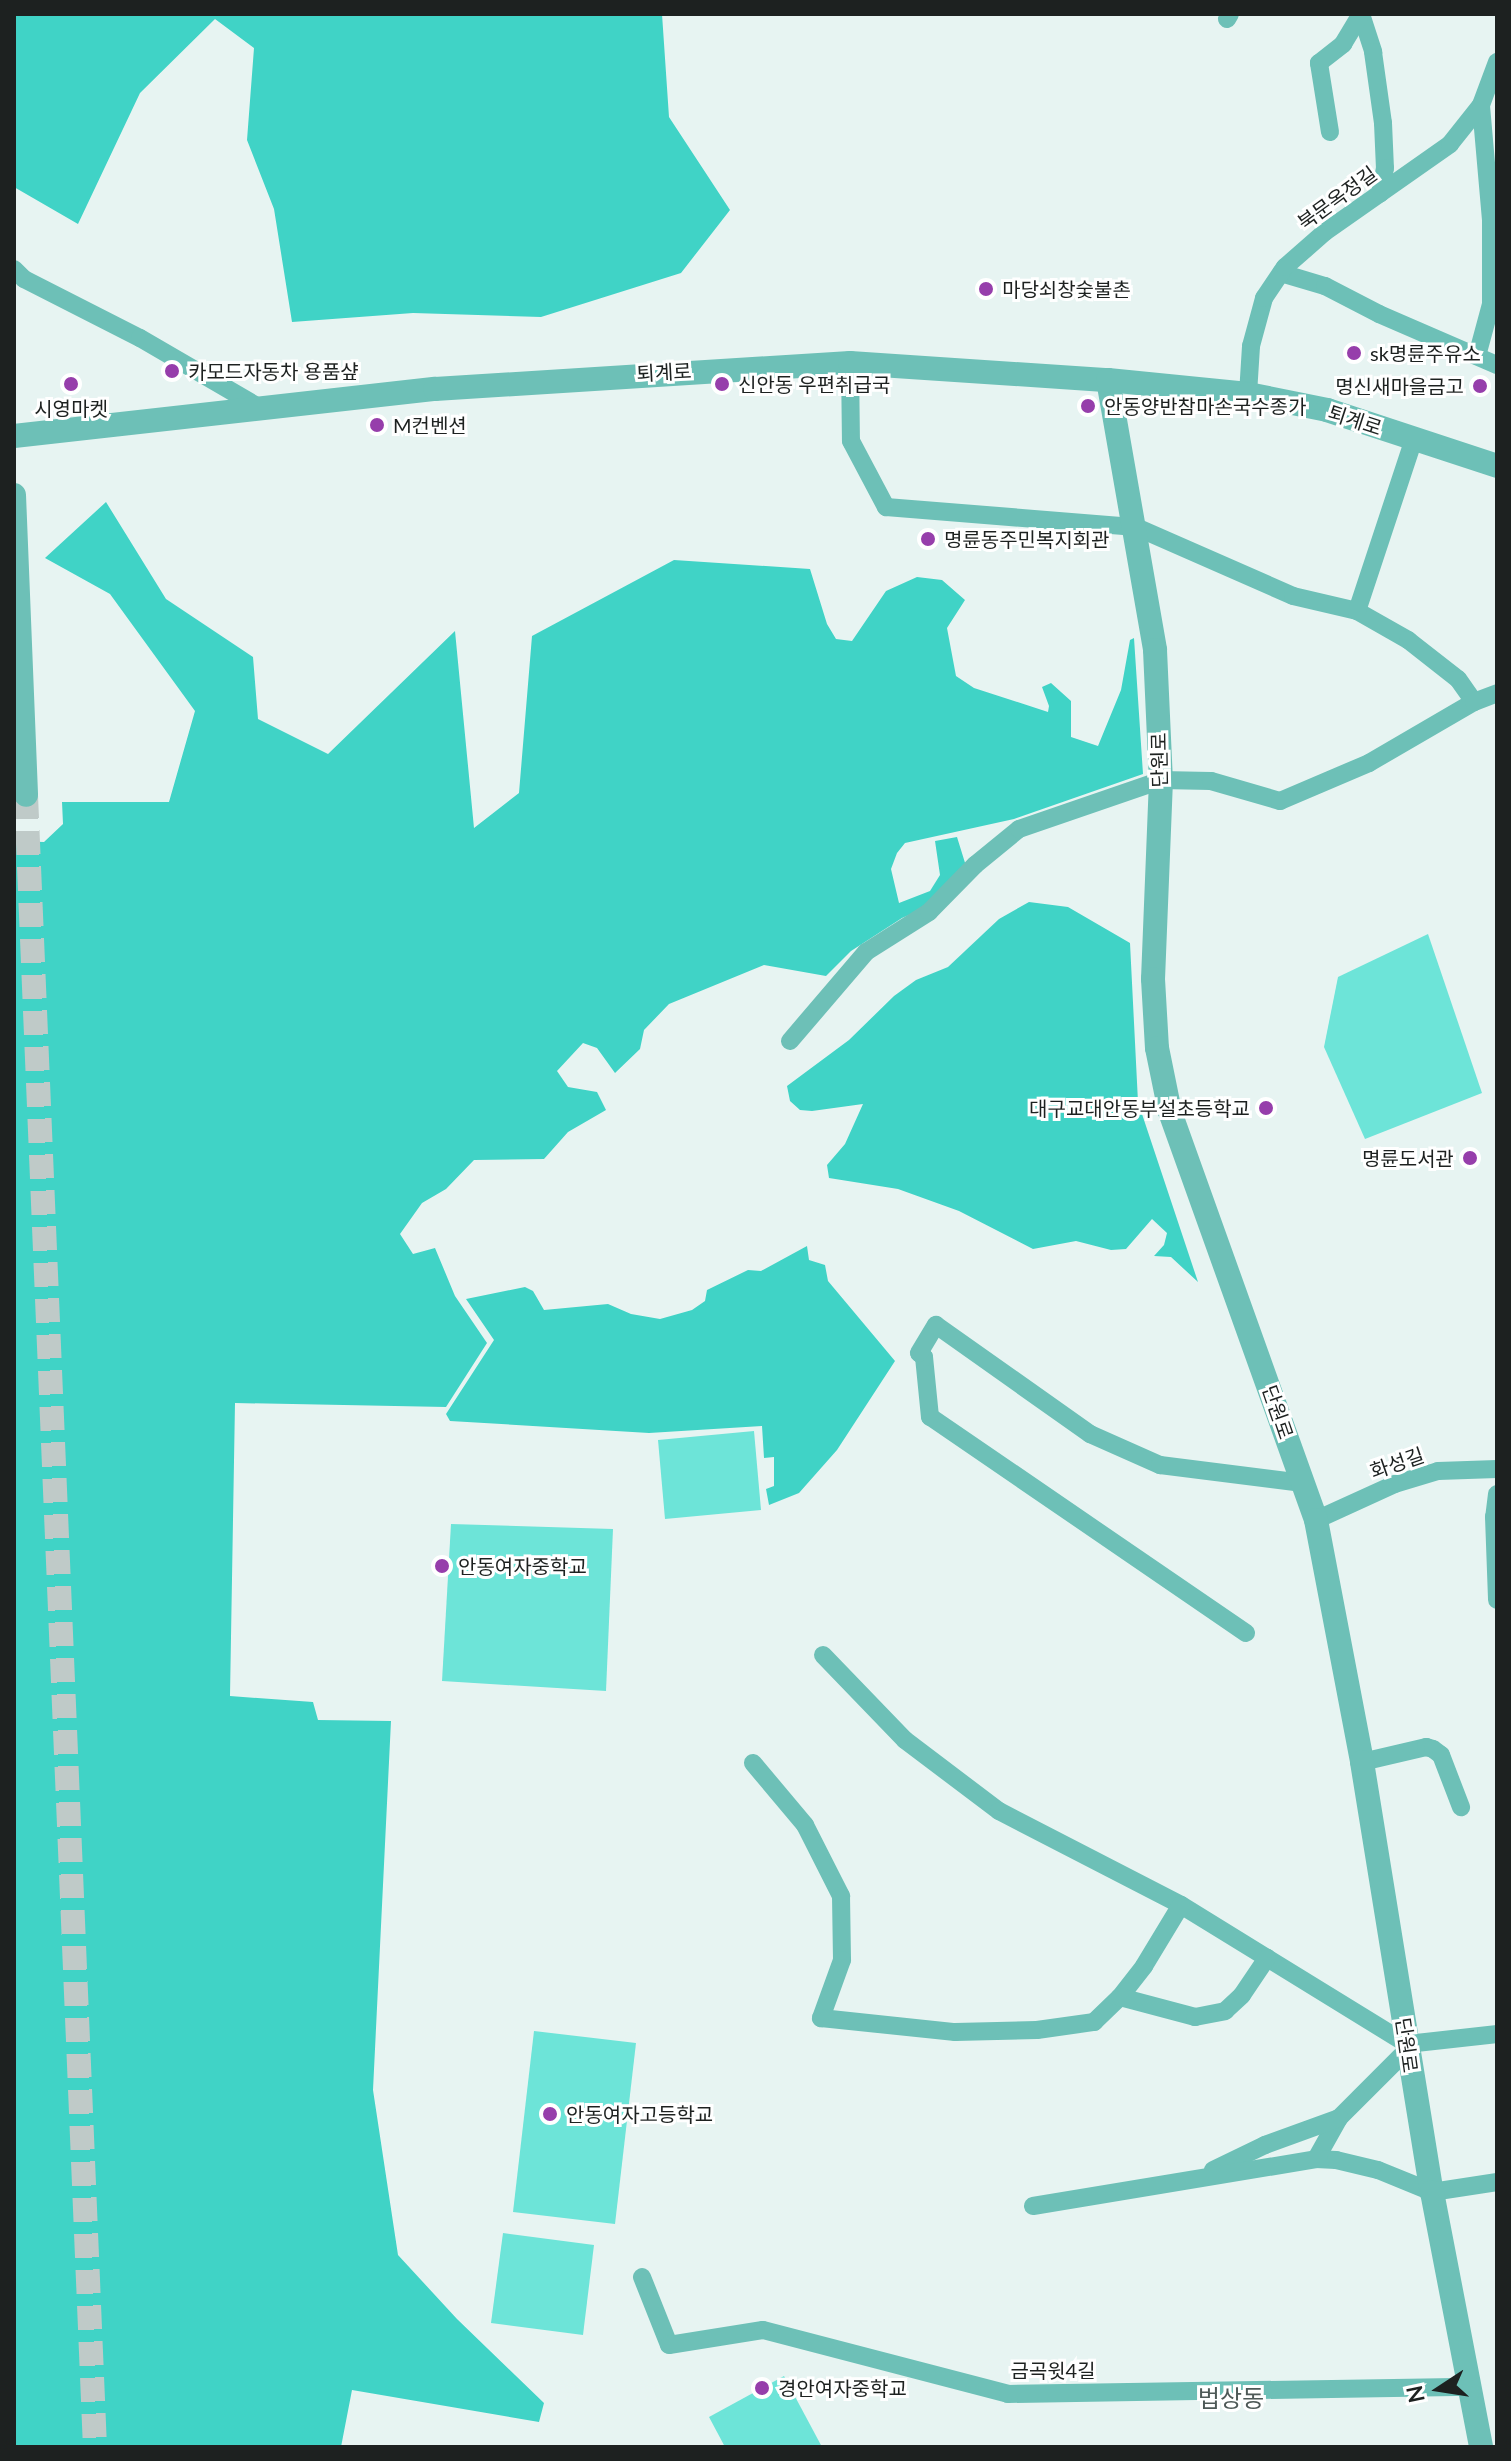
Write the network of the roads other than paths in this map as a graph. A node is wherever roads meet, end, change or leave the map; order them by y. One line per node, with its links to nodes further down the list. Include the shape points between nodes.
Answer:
1 (1361, 14): 4 (street, via 1343,44 1319,63); 5 (street, via 1373,52 1383,123)
2 (1497, 62): 3 (street, 북문옥정길)
3 (1481, 105): 5 (street, 북문옥정길, via 1450,144); 8 (street, via 1491,220 1491,304)
4 (1330, 132)
5 (1380, 194): 7 (street, 북문옥정길, via 1325,232)
6 (14, 269): 13 (street)
7 (1281, 273): 8 (street, via 1325,286); 12 (street, 북문옥정길, via 1264,298 1251,346)
8 (1477, 356): 10 (street)
9 (850, 363): 11 (street, 퇴계로); 13 (street, 퇴계로, via 633,374); 18 (street, via 851,441 886,507)
10 (1497, 365)
11 (1108, 380): 12 (street, 퇴계로); 18 (street, 단원로)
12 (1248, 394): 15 (street, 퇴계로, via 1327,410)
13 (257, 406): 14 (street, 퇴계로)
14 (14, 436)
15 (1414, 439): 16 (street, 퇴계로); 19 (street)
16 (1497, 466)
17 (14, 495): 23 (street)
18 (1136, 527): 19 (street, via 1293,596); 22 (street, 단원로, via 1155,650)
19 (1357, 611): 21 (street, via 1408,640 1458,679)
20 (1497, 693): 21 (street)
21 (1474, 702): 22 (street, via 1369,763 1280,801 1211,781)
22 (1161, 780): 24 (street, via 1019,829 929,912 866,952); 26 (street, 단원로, via 1153,979 1157,1048 1170,1112)
23 (26, 795)
24 (790, 1041)
25 (1497, 1469): 28 (street, 화성길, via 1438,1471)
26 (1303, 1483): 28 (street, 단원로); 30 (street, via 1160,1465 1090,1434 936,1325 919,1353 924,1357 930,1417)
27 (1497, 1494): 29 (street)
28 (1316, 1520): 32 (street, 단원로)
29 (1497, 1600)
30 (1246, 1633)
31 (823, 1655): 35 (street, via 905,1740 999,1811)
32 (1362, 1762): 34 (street, via 1433,1749 1441,1755); 39 (street, 단원로)
33 (753, 1763): 37 (street, via 805,1825 841,1896 842,1960 821,2018 955,2032 1037,2030 1094,2022)
34 (1461, 1807)
35 (1181, 1905): 36 (street); 37 (street)
36 (1267, 1958): 37 (street, via 1225,2011 1195,2017); 39 (street)
37 (1120, 1997)
38 (1497, 2034): 39 (street)
39 (1407, 2047): 40 (street); 44 (street, 단원로)
40 (1339, 2118): 41 (street); 42 (street, via 1265,2145)
41 (1316, 2159): 42 (street); 44 (street, via 1378,2170)
42 (1208, 2175): 45 (street)
43 (1497, 2182): 44 (street)
44 (1432, 2192): 47 (street, 단원로)
45 (1033, 2206)
46 (642, 2277): 47 (street, 금곡윗4길, via 669,2345 763,2330 1008,2394)
47 (1471, 2387): 48 (street, 단원로)
48 (1481, 2447)

